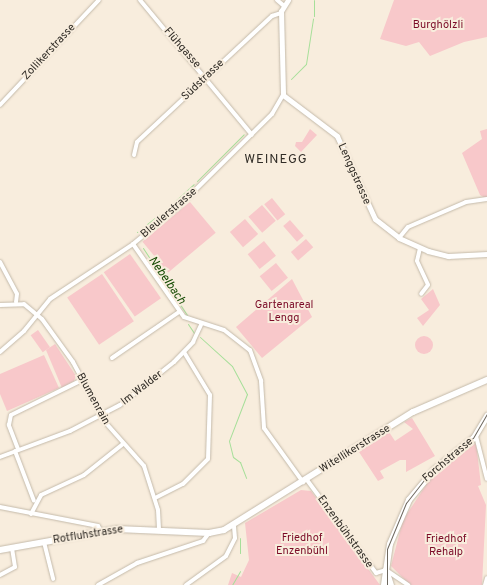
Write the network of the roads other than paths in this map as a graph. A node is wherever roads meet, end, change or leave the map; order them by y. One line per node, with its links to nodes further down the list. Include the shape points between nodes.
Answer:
1 (99, 0): 8 (street, Zollikerstrasse)
2 (140, 0): 6 (street, Flühgasse)
3 (277, 0): 5 (street)
4 (288, 0): 5 (street, Südstrasse)
5 (282, 9): 6 (street, Südstrasse); 7 (street)
6 (207, 77): 9 (street, Flühgasse); 10 (street, Südstrasse, via 137,142)
7 (283, 95): 9 (street, Bleulerstrasse, via 272,114); 12 (street, Lenggstrasse, via 337,136 375,220)
8 (0, 105)
9 (252, 135): 13 (street, Bleulerstrasse, via 177,208)
10 (134, 154)
11 (487, 199): 12 (street, via 466,202 408,227)
12 (399, 238): 14 (street, Lenggstrasse)
13 (133, 244): 20 (street, Bleulerstrasse, via 56,295); 21 (street, Enzenbühlstrasse)
14 (420, 248): 15 (street, Lenggstrasse, via 448,256); 17 (street, via 417,261 428,285)
15 (487, 254)
16 (0, 262): 18 (street, via 17,294)
17 (421, 294)
18 (16, 302): 19 (street); 20 (street)
19 (0, 305)
20 (38, 312): 23 (street, Bleulerstrasse, via 24,331); 27 (street, Blumenrain)
21 (179, 312): 22 (street, Enzenbühlstrasse); 25 (street)
22 (201, 325): 24 (street, Im Walder); 36 (street, Enzenbühlstrasse, via 236,336 253,355 261,381 264,428)
23 (0, 352)
24 (184, 352): 29 (street, Im Walder, via 156,378); 37 (street, via 210,395 208,459 183,484)
25 (112, 358)
26 (487, 377): 28 (main road, Witellikerstrasse)
27 (82, 380): 29 (street, Blumenrain); 33 (street, via 11,415 8,425)
28 (484, 381): 36 (main road, Witellikerstrasse, via 413,412)
29 (101, 416): 32 (street, Blumenrain); 33 (street, Im Walder)
30 (487, 416): 31 (main road, Forchstrasse)
31 (476, 436): 35 (street); 49 (main road, Forchstrasse, via 437,467 413,494 391,541)
32 (123, 444): 37 (street, Blumenrain, via 144,466); 38 (street, via 84,475)
33 (16, 450): 34 (street, Im Walder); 38 (street)
34 (0, 457)
35 (487, 479)
36 (305, 481): 41 (main road, Witellikerstrasse); 49 (street, Enzenbühlstrasse, via 376,573)
37 (155, 498): 44 (street, Blumenrain)
38 (34, 501): 40 (street)
39 (0, 507): 40 (street)
40 (31, 514): 43 (street, via 98,526)
41 (234, 526): 42 (main road, Witellikerstrasse); 54 (street, via 235,538 226,556)
42 (224, 530): 45 (main road, Rotfluhstrasse)
43 (101, 531): 44 (main road, Rotfluhstrasse); 46 (main road, Rotfluhstrasse)
44 (159, 531): 45 (main road, Rotfluhstrasse)
45 (209, 533): 53 (street, via 203,541 137,563)
46 (44, 542): 47 (main road, Rotfluhstrasse); 52 (street)
47 (12, 548): 48 (main road, Rotfluhstrasse); 50 (street, via 14,567)
48 (0, 550)
49 (386, 570): 55 (main road, Forchstrasse); 56 (main road, Forchstrasse); 57 (street, Enzenbühlstrasse)
50 (0, 575)
51 (487, 578): 58 (street)
52 (53, 579)
53 (98, 585)
54 (186, 585)
55 (384, 585)
56 (391, 585)
57 (408, 585)
58 (485, 585)

